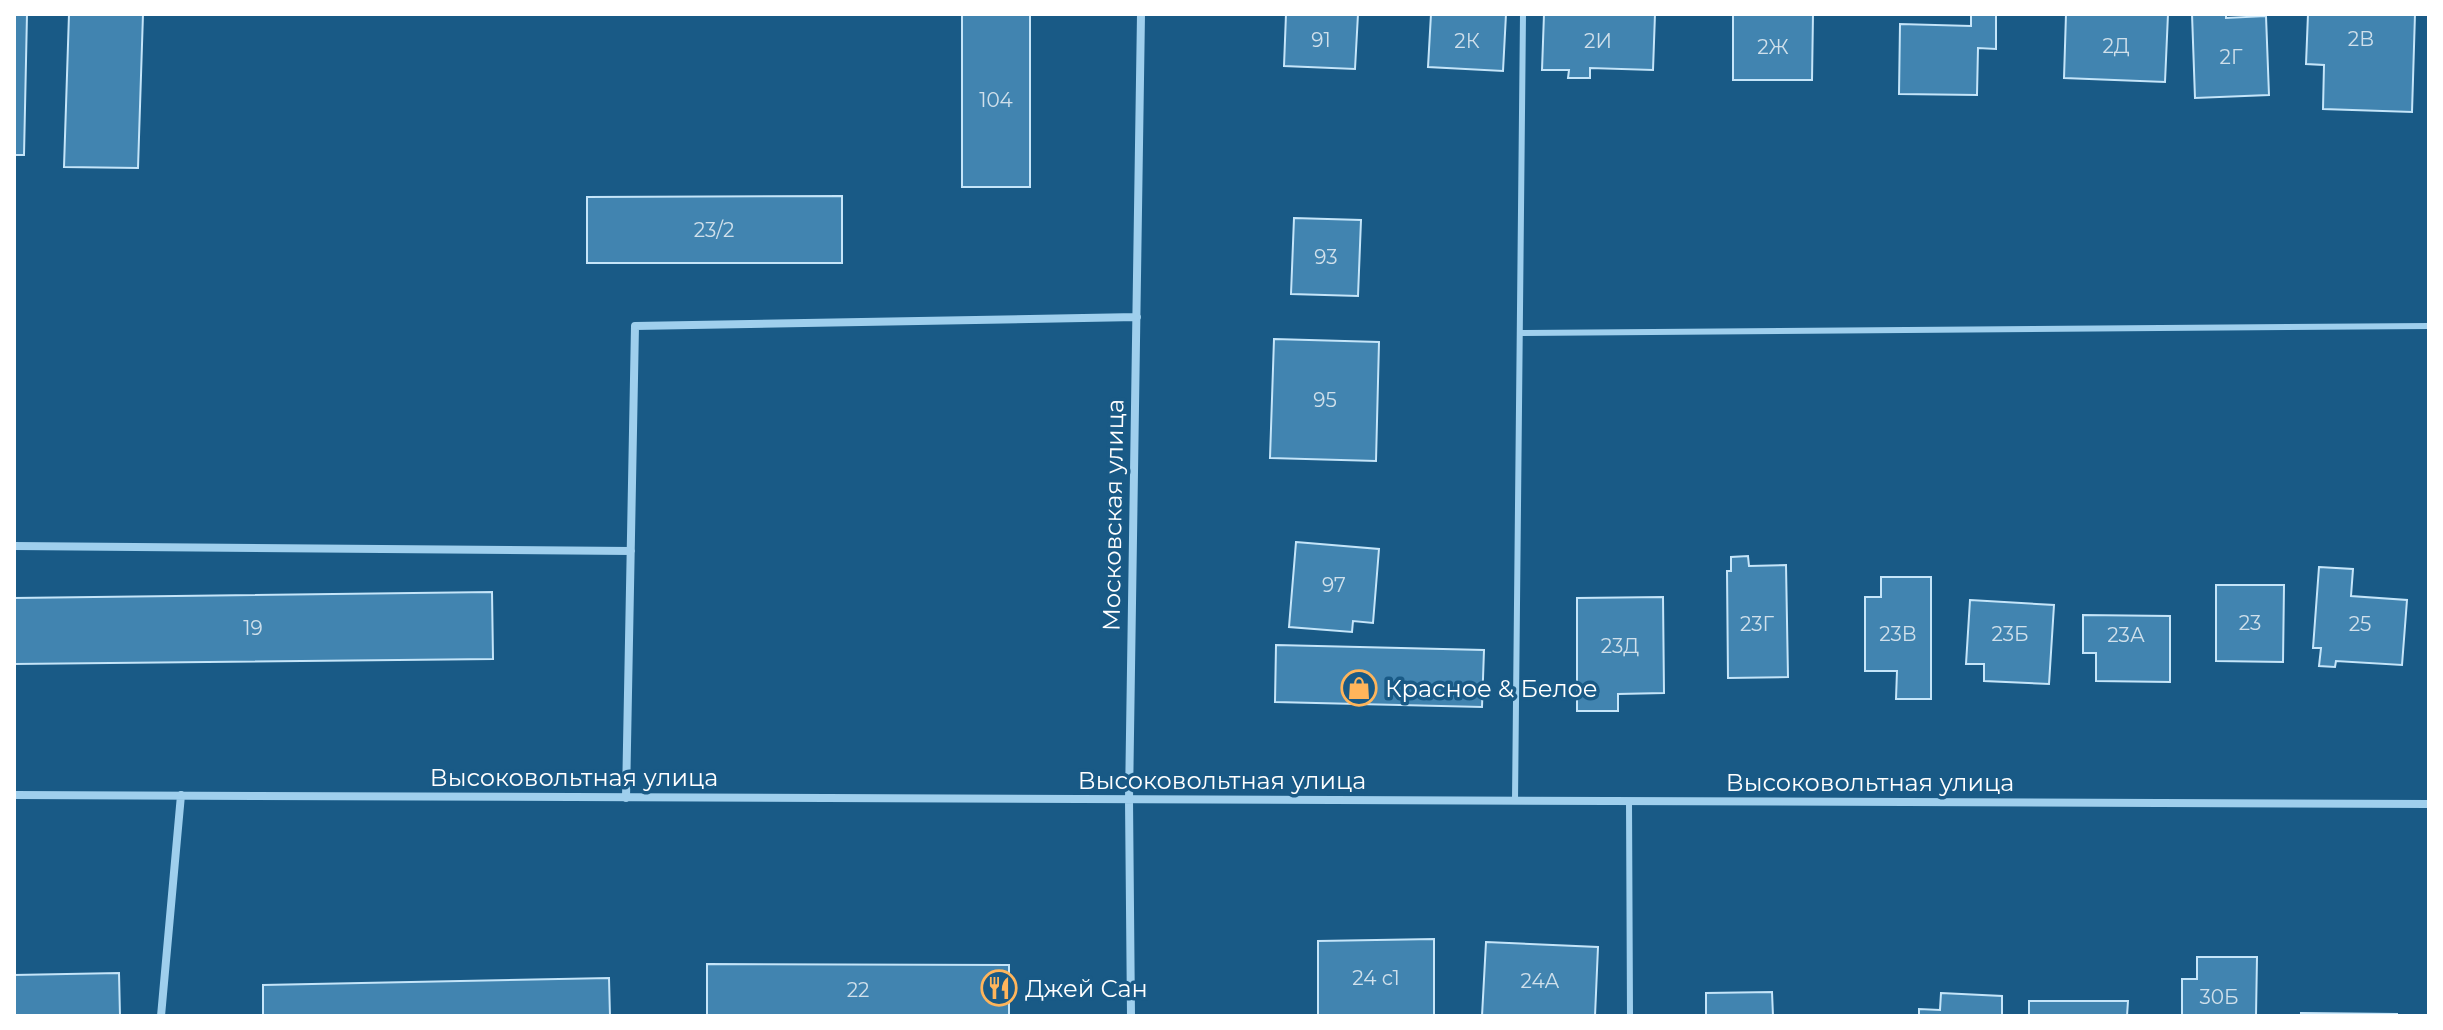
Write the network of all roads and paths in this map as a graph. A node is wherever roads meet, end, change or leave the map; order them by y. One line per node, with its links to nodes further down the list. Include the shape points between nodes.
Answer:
1 (1141, 14): 3 (street, Московская улица)
2 (1523, 14): 5 (lane)
3 (1137, 317): 7 (street, via 635,326); 11 (street, Московская улица)
4 (2429, 326): 5 (lane)
5 (1520, 333): 12 (lane)
6 (14, 546): 7 (street)
7 (631, 551): 10 (street)
8 (14, 795): 9 (street, Высоковольтная улица)
9 (181, 795): 10 (street, Высоковольтная улица); 15 (street)
10 (626, 798): 11 (street, Высоковольтная улица)
11 (1129, 800): 12 (street, Высоковольтная улица); 16 (street, Московская улица)
12 (1515, 801): 13 (street, Высоковольтная улица)
13 (1629, 802): 14 (street, Высоковольтная улица); 17 (lane)
14 (2429, 804)
15 (161, 1016)
16 (1131, 1016)
17 (1630, 1016)

